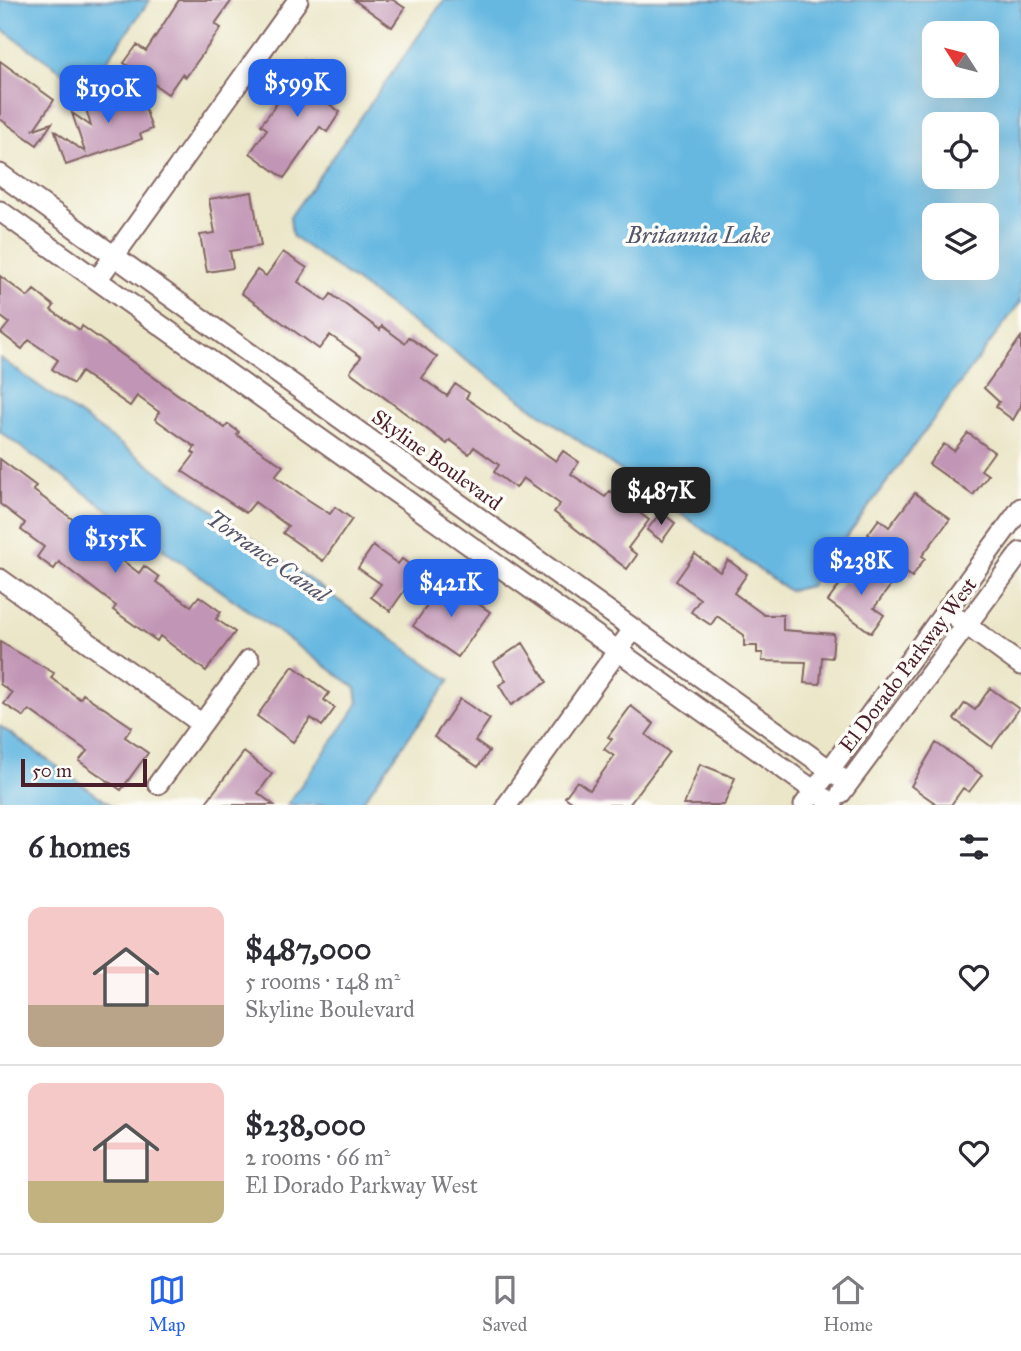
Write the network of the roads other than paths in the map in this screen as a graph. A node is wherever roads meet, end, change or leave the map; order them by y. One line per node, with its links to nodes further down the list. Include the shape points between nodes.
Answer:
1 (298, 0): 4 (street)
2 (0, 174): 4 (street, Skyline Boulevard)
3 (0, 211): 5 (street)
4 (116, 257): 5 (street); 11 (street, Skyline Boulevard)
5 (97, 281): 12 (street)
6 (1021, 508): 9 (street, El Dorado Parkway West)
7 (1021, 552): 10 (street, El Dorado Parkway West)
8 (0, 579): 15 (street)
9 (946, 610): 10 (street); 16 (street, El Dorado Parkway West)
10 (967, 624): 14 (street); 17 (street, El Dorado Parkway West)
11 (633, 629): 12 (street); 16 (street, Skyline Boulevard)
12 (619, 649): 19 (street); 21 (street)
13 (249, 660): 15 (street)
14 (1021, 665)
15 (202, 724): 18 (street)
16 (830, 769): 17 (street, Skyline Boulevard); 19 (street, El Dorado Parkway West)
17 (848, 783): 20 (street, El Dorado Parkway West)
18 (158, 785)
19 (809, 798): 20 (street)
20 (833, 804)
21 (507, 805)

